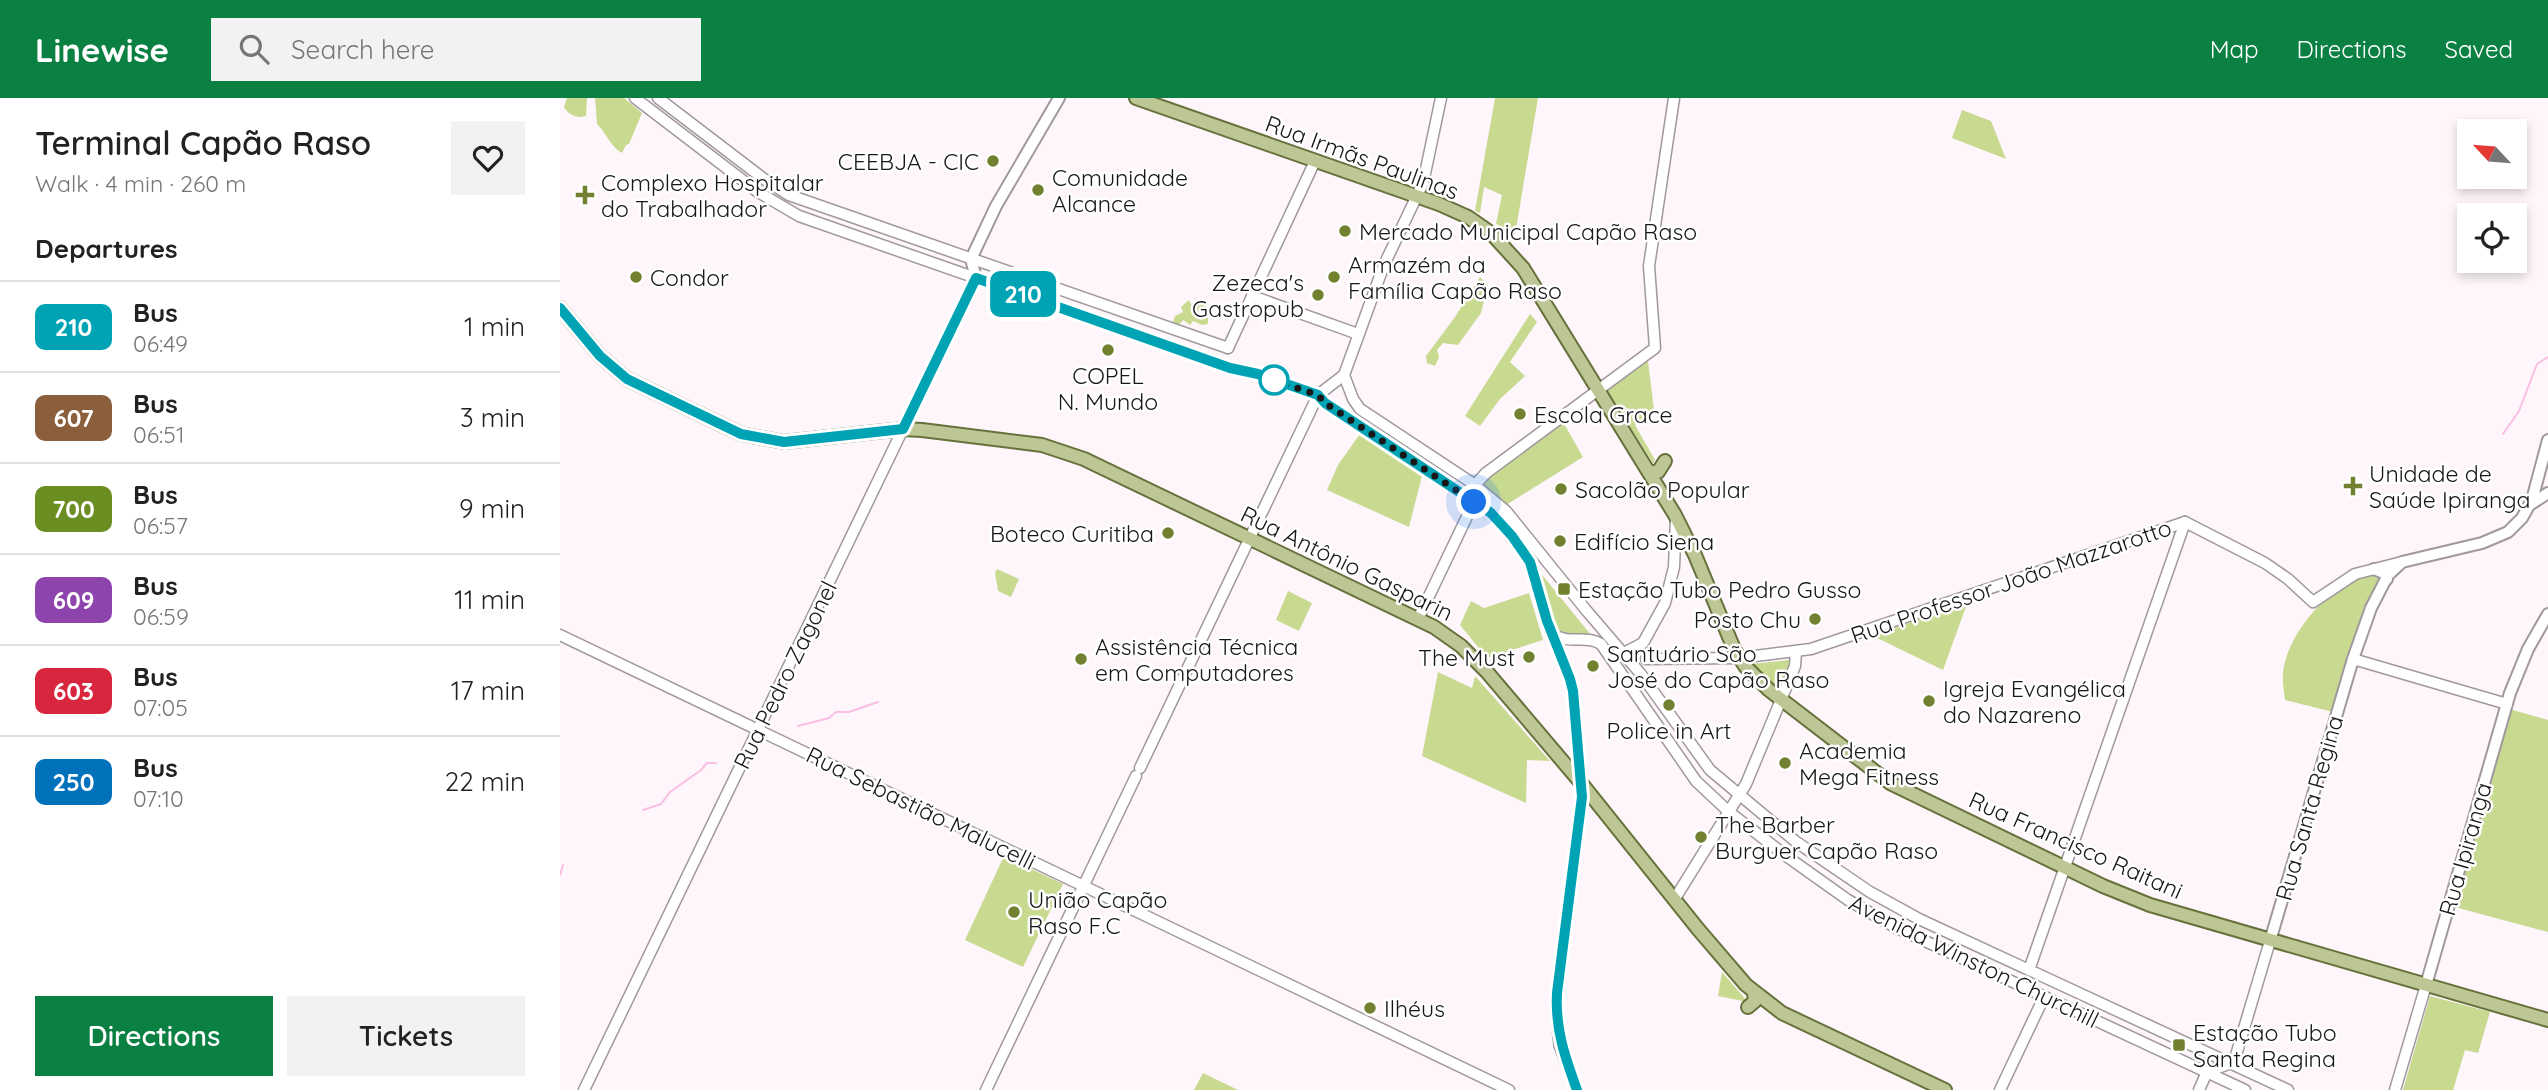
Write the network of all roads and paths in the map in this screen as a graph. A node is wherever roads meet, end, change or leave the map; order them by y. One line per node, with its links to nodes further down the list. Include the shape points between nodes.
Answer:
1 (635, 98): 10 (street, via 788,211)
2 (658, 98): 9 (street, via 789,195)
3 (1059, 98): 9 (main road)
4 (1136, 98): 7 (main road, Rua Irmãs Paulinas)
5 (1441, 98): 8 (street, via 1423,183)
6 (1674, 98): 17 (street, via 1649,266 1655,348)
7 (1315, 161): 8 (main road, Rua Irmãs Paulinas); 11 (street)
8 (1416, 195): 13 (street); 17 (main road, Rua Irmãs Paulinas, via 1468,217 1510,252)
9 (971, 258): 10 (main road); 14 (street)
10 (976, 278): 15 (street); 19 (main road, Rua Pedro Zagonel)
11 (1252, 296): 13 (street); 14 (street)
12 (560, 308): 19 (main road, Rua Antônio Gasparin, via 600,356 627,379 741,434 784,442)
13 (1358, 334): 16 (street)
14 (1228, 348): 15 (street)
15 (1230, 368): 18 (street)
16 (1344, 375): 18 (street); 23 (street, Avenida Winston Churchill, via 1360,409)
17 (1599, 390): 22 (main road, Rua Irmãs Paulinas); 23 (street)
18 (1318, 395): 25 (street); 29 (street)
19 (903, 429): 29 (main road, Rua Antônio Gasparin, via 1042,444 1074,454); 45 (street, Rua Pedro Zagonel)
20 (2548, 440): 26 (main road)
21 (1665, 461): 22 (main road, via 1662,469)
22 (1649, 472): 27 (main road, Rua Irmãs Paulinas)
23 (1475, 485): 25 (street); 38 (street, Avenida Winston Churchill, via 1510,515)
24 (2548, 493): 26 (main road)
25 (1474, 502): 34 (street); 48 (street, Avenida Winston Churchill, via 1502,524 1528,558 1551,633 1601,644 1696,781)
26 (2531, 504): 30 (main road, via 2500,537)
27 (1675, 515): 36 (street, via 1672,580); 39 (main road, Rua Francisco Raitani)
28 (2185, 522): 31 (street, via 2265,563 2313,602 2347,578); 37 (street, Rua Professor João Mazzarotto); 49 (street)
29 (1250, 538): 34 (main road, Rua Antônio Gasparin); 50 (street)
30 (2402, 562): 31 (street); 32 (main road, Rua Santa Regina)
31 (2374, 569): 32 (main road)
32 (2386, 579): 41 (main road, Rua Santa Regina)
33 (2548, 614): 44 (main road, Rua Ipiranga, via 2521,664)
34 (1418, 619): 46 (main road, Rua Antônio Gasparin, via 1468,652)
35 (560, 635): 45 (street, Rua Sebastião Malucelli)
36 (1643, 643): 38 (street); 40 (street)
37 (1796, 652): 39 (street, Rua Professor João Mazzarotto); 43 (street, via 1797,662)
38 (1624, 653): 42 (street, Avenida Winston Churchill)
39 (1739, 657): 40 (street, Rua Professor João Mazzarotto); 43 (main road, Rua Francisco Raitani)
40 (1646, 659): 42 (street)
41 (2353, 659): 44 (street); 52 (main road, Rua Santa Regina, via 2314,774 2311,800)
42 (1640, 673): 47 (street, Avenida Winston Churchill, via 1710,770)
43 (1781, 699): 47 (street); 49 (main road, Rua Francisco Raitani, via 1890,783)
44 (2507, 704): 54 (main road, Rua Ipiranga)
45 (758, 730): 50 (street, Rua Sebastião Malucelli); 61 (street, Rua Pedro Zagonel)
46 (1582, 784): 51 (main road, Rua Antônio Gasparin); 64 (main road, via 1556,1007 1560,1045)
47 (1739, 796): 48 (street); 53 (street, Avenida Winston Churchill, via 1795,841 1890,904)
48 (1729, 812): 51 (street); 56 (street, Avenida Winston Churchill, via 1871,914)
49 (2065, 868): 52 (main road, Rua Francisco Raitani, via 2150,905); 53 (street)
50 (1083, 886): 62 (street); 63 (street, Rua Sebastião Malucelli)
51 (1674, 900): 55 (main road, Rua Antônio Gasparin)
52 (2270, 941): 54 (main road, Rua Francisco Raitani); 59 (street, Rua Santa Regina)
53 (2029, 970): 56 (street); 59 (street, Avenida Winston Churchill)
54 (2426, 985): 58 (main road, Rua Francisco Raitani); 70 (street, Rua Ipiranga)
55 (1754, 993): 57 (main road, via 1755,1001); 65 (main road, Rua Antônio Gasparin, via 1782,1013)
56 (2044, 997): 60 (street, Avenida Winston Churchill); 66 (street)
57 (1748, 1007)
58 (2548, 1020)
59 (2232, 1063): 60 (street); 69 (street, Avenida Winston Churchill)
60 (2207, 1072): 67 (street); 68 (street, Avenida Winston Churchill)
61 (584, 1090)
62 (986, 1090)
63 (1509, 1090)
64 (1577, 1090)
65 (1945, 1090)
66 (2000, 1090)
67 (2199, 1090)
68 (2245, 1090)
69 (2288, 1090)
70 (2395, 1090)

